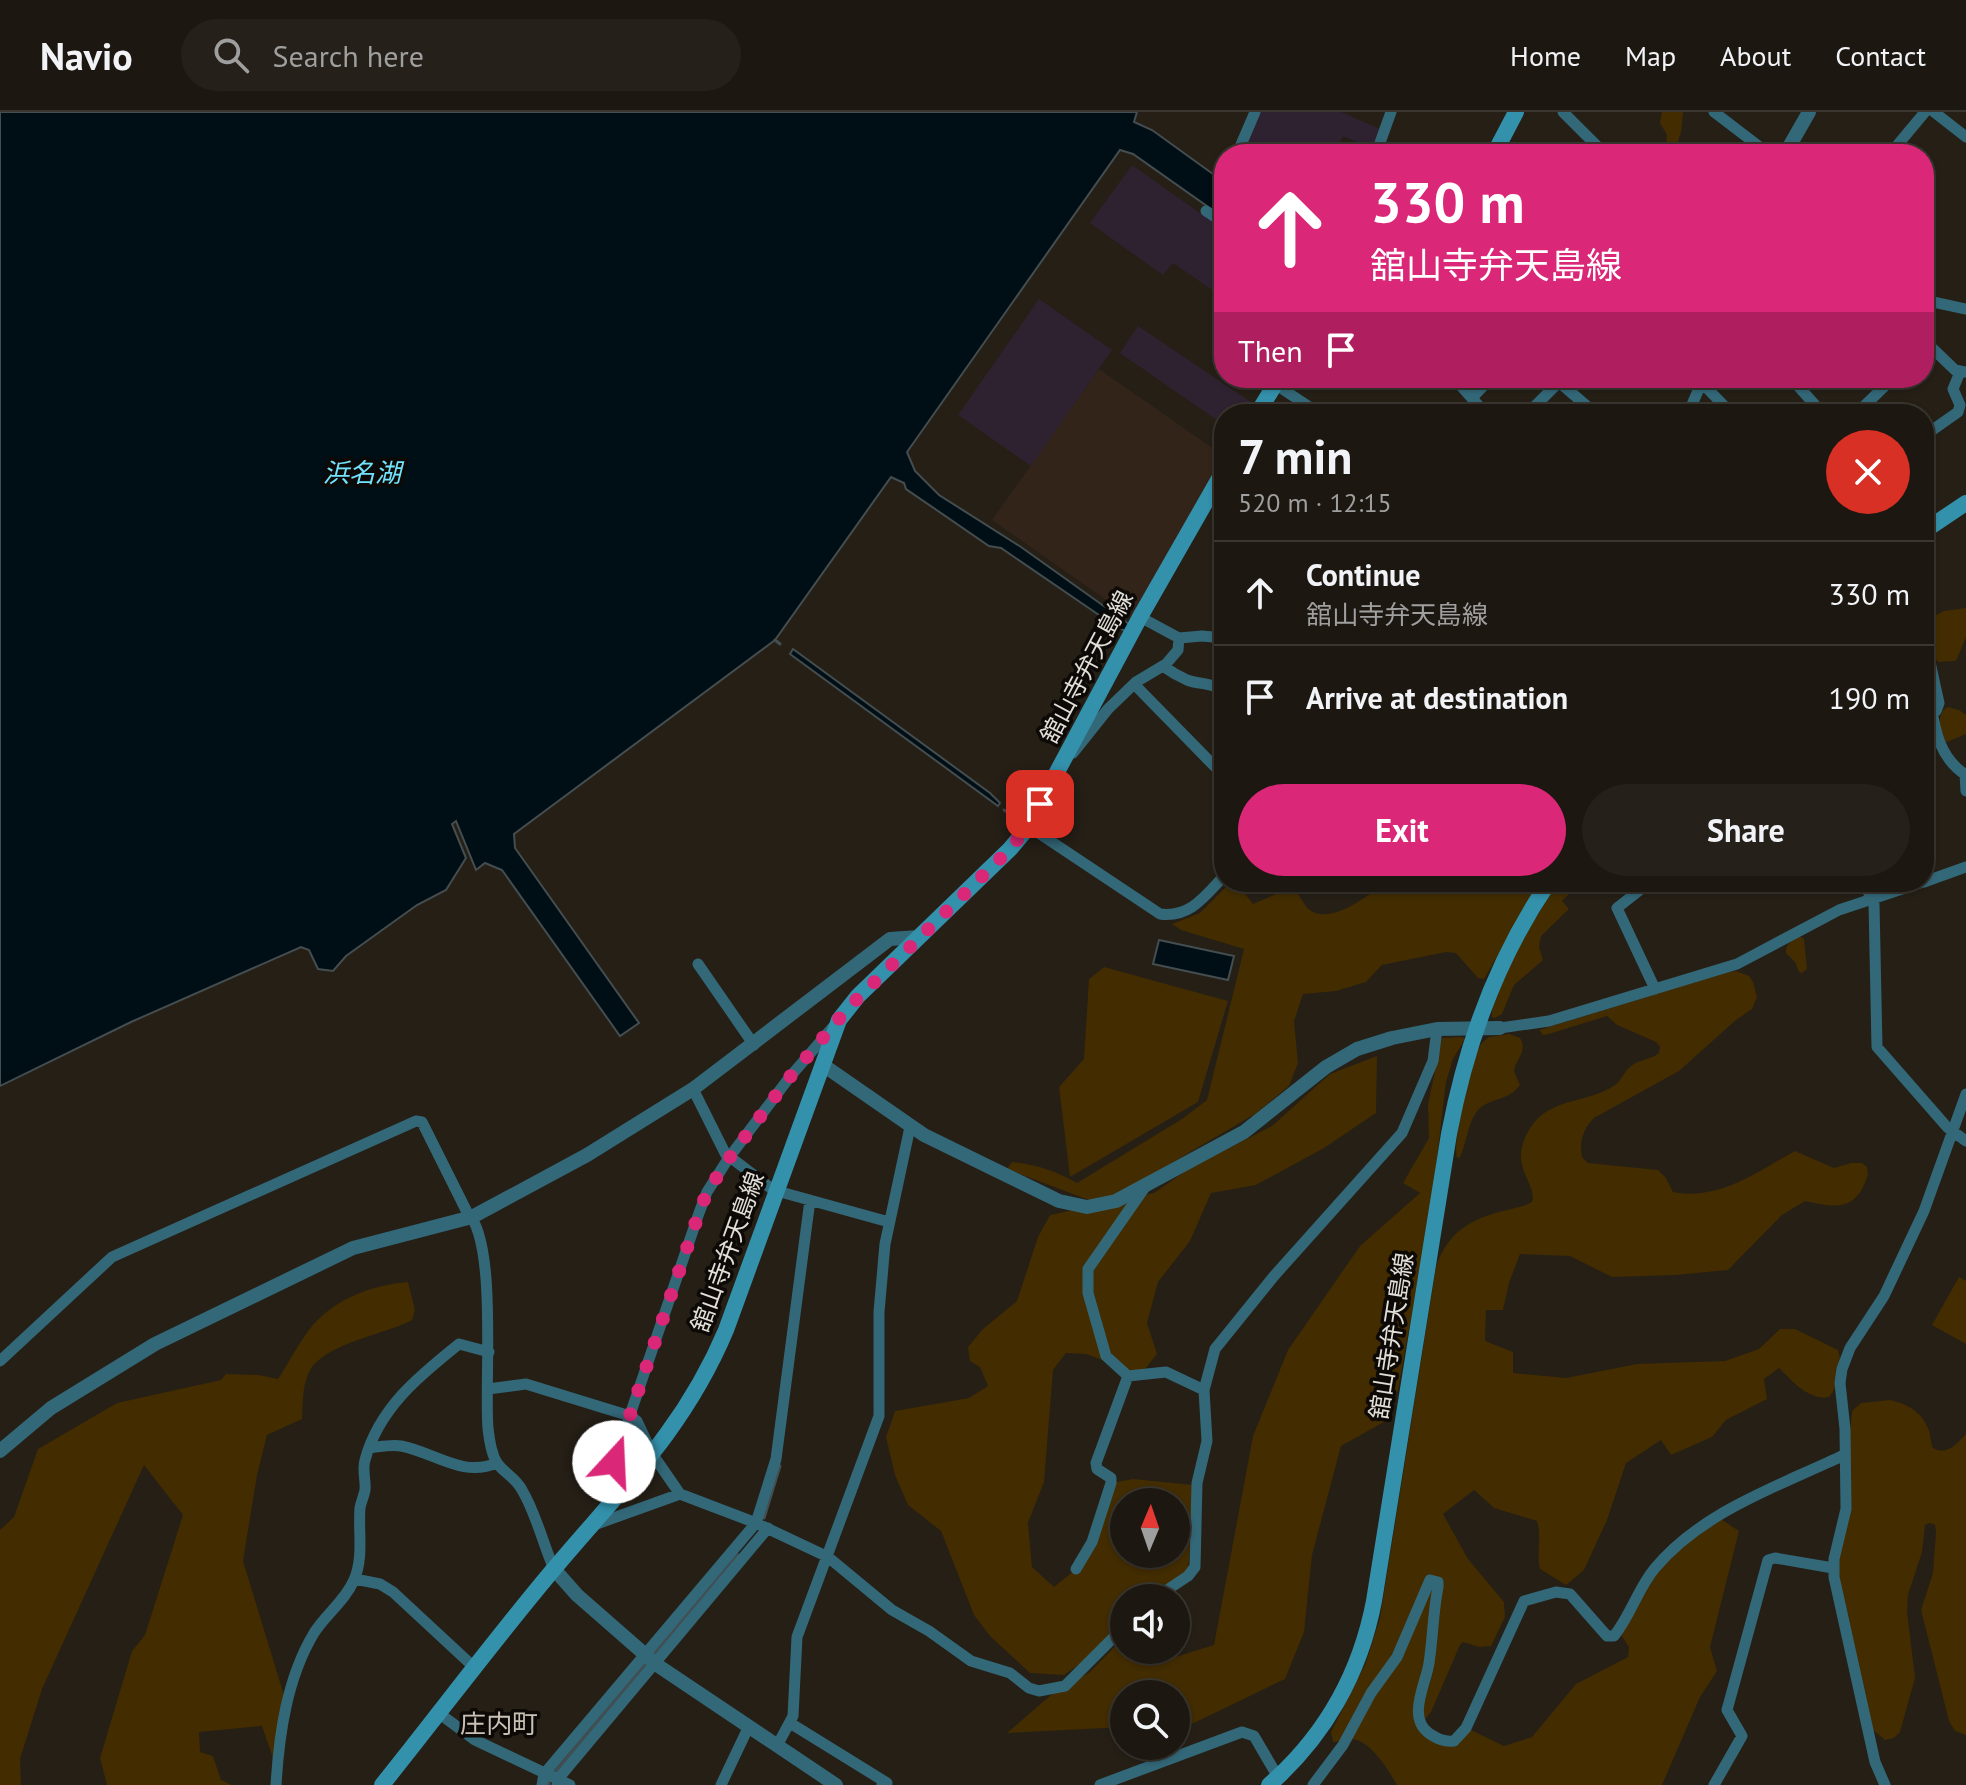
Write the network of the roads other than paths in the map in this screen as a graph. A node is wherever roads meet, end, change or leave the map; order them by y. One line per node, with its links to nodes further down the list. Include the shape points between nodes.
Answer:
1 (1255, 112): 10 (street)
2 (1391, 112): 11 (street)
3 (1516, 112): 12 (main road)
4 (1563, 112): 13 (street)
5 (1714, 112): 14 (street)
6 (1809, 112): 15 (street)
7 (1925, 112): 16 (street)
8 (1934, 112): 9 (street)
9 (1966, 137)
10 (1241, 144)
11 (1380, 144)
12 (1499, 144)
13 (1595, 144)
14 (1756, 144)
15 (1791, 144)
16 (1898, 144)
17 (1206, 211): 18 (street)
18 (1214, 216)
19 (1934, 302): 20 (street)
20 (1966, 309)
21 (1934, 349): 22 (street)
22 (1963, 372): 39 (street, via 1953,389 1958,412)
23 (1286, 388): 32 (street)
24 (1463, 388): 31 (street)
25 (1482, 388): 31 (street)
26 (1553, 388): 34 (street)
27 (1566, 388): 35 (street)
28 (1709, 388): 36 (street)
29 (1800, 388): 37 (street)
30 (1883, 388): 38 (street)
31 (1472, 398): 33 (street)
32 (1307, 404)
33 (1477, 404)
34 (1537, 404)
35 (1584, 404)
36 (1723, 404)
37 (1814, 404)
38 (1866, 404)
39 (1934, 429)
40 (1214, 488): 43 (main road, 舘山寺弁天島線)
41 (1966, 503): 42 (main road)
42 (1934, 524)
43 (1140, 617): 45 (street); 51 (main road, 舘山寺弁天島線)
44 (1214, 637): 45 (street)
45 (1179, 638): 46 (street, via 1178,650)
46 (1163, 666): 48 (street); 49 (street, via 1175,675)
47 (1934, 680): 50 (street, via 1939,703)
48 (1134, 684): 51 (street); 53 (street)
49 (1214, 686)
50 (1934, 712)
51 (1093, 719): 56 (main road, 舘山寺弁天島線)
52 (1934, 722): 54 (street, via 1940,748)
53 (1214, 766)
54 (1966, 774): 55 (street)
55 (1966, 791)
56 (1028, 826): 59 (street, via 1160,914 1177,915 1193,908); 65 (main road, 舘山寺弁天島線)
57 (1966, 867): 58 (street)
58 (1934, 878)
59 (1214, 886)
60 (1543, 892): 114 (main road, 舘山寺弁天島線, via 1498,974 1459,1087 1367,1632 1329,1717)
61 (1637, 892): 67 (street, via 1617,908)
62 (1869, 892): 64 (street)
63 (1892, 892): 64 (street)
64 (1873, 898): 67 (street, via 1821,919 1750,959); 76 (street, via 1877,1047)
65 (919, 937): 68 (main road, 舘山寺弁天島線); 71 (street, via 890,939)
66 (698, 964): 71 (street)
67 (1655, 989): 69 (street, via 1549,1021)
68 (839, 1020): 72 (main road, 舘山寺弁天島線); 78 (street)
69 (1500, 1028): 70 (street)
70 (1437, 1029): 79 (street, via 1374,1042 1341,1057 1255,1126); 88 (street, via 1433,1061 1402,1133 1215,1349)
71 (754, 1045): 73 (street)
72 (823, 1065): 75 (street); 80 (main road, 舘山寺弁天島線)
73 (693, 1089): 78 (street); 82 (street)
74 (1966, 1094): 76 (street)
75 (910, 1127): 79 (street, via 1069,1204 1106,1204); 83 (street)
76 (1952, 1131): 77 (street); 93 (street, via 1891,1284 1842,1369)
77 (1966, 1141)
78 (729, 1158): 80 (street); 89 (street, via 702,1202)
79 (1146, 1185): 86 (street, via 1088,1269 1088,1293 1106,1356)
80 (776, 1192): 81 (street); 92 (main road, 舘山寺弁天島線, via 717,1352 695,1395)
81 (810, 1200): 83 (street); 97 (street, via 776,1459)
82 (472, 1217): 84 (street, via 481,1242); 85 (street, via 422,1122 416,1121 112,1257); 91 (street, via 353,1248 155,1344 51,1408)
83 (889, 1222): 100 (street, via 879,1312 879,1416)
84 (489, 1352): 87 (street); 90 (street, via 459,1344 431,1366 392,1403)
85 (0, 1361)
86 (1128, 1376): 88 (street, via 1166,1372); 103 (street, via 1096,1463 1111,1483 1092,1542)
87 (488, 1389): 89 (street, via 526,1384); 94 (street, via 488,1429)
88 (1204, 1390): 105 (street, via 1207,1441 1197,1483 1195,1567)
89 (630, 1416): 92 (street); 96 (street, via 606,1485)
90 (369, 1448): 94 (street, via 398,1445 470,1467); 104 (street)
91 (0, 1451)
92 (653, 1455): 95 (street); 96 (main road, 舘山寺弁天島線)
93 (1844, 1455): 101 (street, via 1846,1509); 123 (street, via 1710,1520 1656,1566 1614,1636 1607,1636 1570,1594 1556,1592 1524,1601 1466,1728 1454,1741 1442,1740 1420,1722 1438,1587 1430,1580 1397,1657)
94 (497, 1463): 102 (street, via 523,1490)
95 (680, 1494): 97 (street); 98 (street)
96 (607, 1508): 98 (main road, 舘山寺弁天島線)
97 (756, 1523): 99 (street); 107 (street)
98 (591, 1527): 102 (main road, 舘山寺弁天島線)
99 (768, 1528): 100 (street); 107 (street)
100 (828, 1557): 106 (street, via 892,1610 971,1661 1010,1673 1029,1688 1065,1686); 110 (street, via 797,1637)
101 (1833, 1568): 124 (street, via 1768,1560 1727,1710 1742,1736); 125 (street, via 1875,1762)
102 (554, 1569): 107 (street); 108 (main road, 舘山寺弁天島線)
103 (1076, 1569)
104 (355, 1579): 108 (street, via 393,1592); 116 (street, via 306,1645 284,1715)
105 (1176, 1584)
106 (1110, 1642)
107 (650, 1659): 111 (street); 113 (street); 115 (street)
108 (476, 1669): 109 (main road, 舘山寺弁天島線)
109 (440, 1714): 113 (street); 117 (main road, 舘山寺弁天島線)
110 (790, 1723): 112 (street); 121 (street, via 887,1783)
111 (749, 1726): 112 (street); 119 (street)
112 (778, 1744): 120 (street)
113 (543, 1780): 115 (street)
114 (1273, 1781): 122 (street, via 1254,1736 1242,1732)
115 (557, 1782): 118 (street)
116 (276, 1785)
117 (382, 1785)
118 (570, 1785)
119 (721, 1785)
120 (836, 1785)
121 (882, 1785)
122 (1100, 1785)
123 (1313, 1785)
124 (1714, 1785)
125 (1885, 1785)

